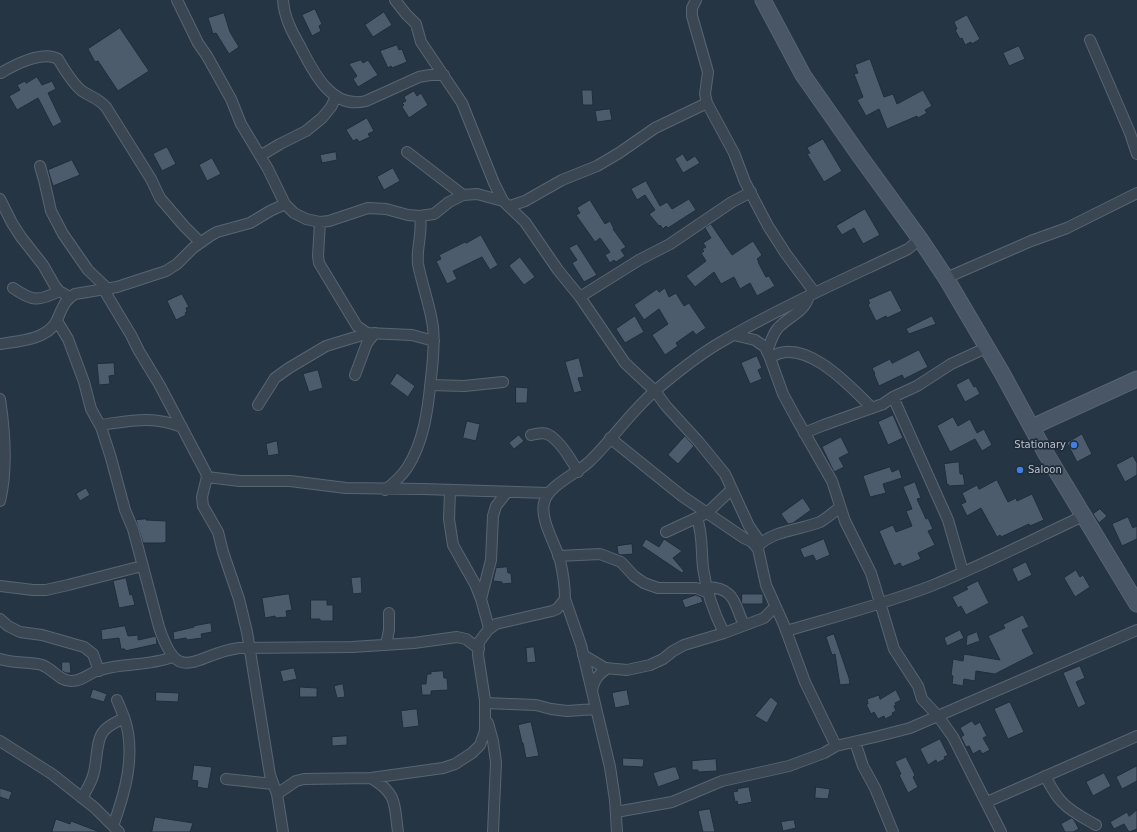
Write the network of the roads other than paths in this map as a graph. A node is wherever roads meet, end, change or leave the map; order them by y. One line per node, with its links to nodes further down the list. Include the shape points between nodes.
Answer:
1 (177, 0): 13 (street)
2 (283, 0): 9 (street, via 286,18 312,70 325,88)
3 (395, 0): 8 (street, via 416,24 421,42)
4 (696, 0): 10 (street, via 692,16 708,72)
5 (763, 0): 25 (street, via 803,75)
6 (1090, 40): 12 (street)
7 (1, 73): 26 (street, via 25,61 47,56 58,59 75,84 82,91 100,100 106,107 160,198)
8 (444, 75): 9 (street, via 418,77 358,103); 19 (street, via 462,103 494,183)
9 (336, 97): 13 (street, via 331,108 306,131)
10 (707, 103): 15 (street, via 734,153); 19 (street, via 655,128 597,166 562,180 525,201)
11 (407, 152): 17 (street)
12 (1137, 154)
13 (260, 156): 20 (street)
14 (40, 166): 29 (street, via 49,206 63,234 88,270)
15 (751, 192): 31 (street, via 768,226); 33 (street)
16 (1137, 193): 27 (street, via 1067,228)
17 (463, 195): 19 (street, via 477,194); 21 (street, via 434,214)
18 (0, 199): 24 (street)
19 (507, 203): 33 (street, via 525,222)
20 (284, 204): 22 (street, via 306,219); 26 (street, via 250,223 217,232)
21 (420, 216): 22 (street, via 368,208); 37 (street, via 418,264 431,313)
22 (320, 222): 35 (street, via 319,264 357,326)
23 (0, 223): 24 (street)
24 (12, 223): 30 (street)
25 (920, 239): 27 (street); 31 (street, via 908,249)
26 (200, 242): 29 (street, via 166,271)
27 (946, 278): 39 (street)
28 (13, 288): 30 (street, via 35,299 48,297)
29 (106, 290): 32 (street, via 78,293); 51 (street)
30 (59, 291): 32 (street)
31 (812, 295): 36 (street); 40 (street, via 802,310 778,328 772,337)
32 (72, 297): 34 (street, via 62,308)
33 (580, 297): 45 (street, via 625,363)
34 (57, 321): 38 (street, via 39,336); 50 (street, via 68,338 91,409)
35 (372, 333): 37 (street, via 412,335); 41 (street); 48 (street, via 326,346 289,368 275,378)
36 (734, 335): 40 (street, via 755,340 765,347); 45 (street, via 720,342)
37 (434, 342): 44 (street)
38 (0, 344)
39 (988, 348): 46 (street, via 951,364); 52 (street)
40 (769, 355): 49 (street, via 793,353 808,356 835,372); 53 (street, via 783,394)
41 (355, 375)
42 (1137, 379): 52 (street)
43 (503, 382): 44 (street)
44 (430, 386): 59 (street, via 426,415 414,454 407,469)
45 (655, 391): 55 (street); 58 (street, via 724,474)
46 (893, 398): 49 (street); 72 (street, via 948,520)
47 (0, 399): 63 (street, via 5,459)
48 (258, 405)
49 (872, 408): 53 (street)
50 (100, 425): 51 (street, via 154,419); 71 (street)
51 (182, 428): 57 (street)
52 (1032, 428): 66 (street)
53 (804, 433): 64 (street, via 832,481)
54 (531, 435): 56 (street, via 541,433 553,438)
55 (610, 438): 56 (street); 65 (street, via 665,484)
56 (578, 472): 62 (street)
57 (207, 477): 59 (street, via 240,481 290,481); 89 (street, via 202,497 203,506 218,532 239,599)
58 (732, 489): 65 (street); 69 (street)
59 (386, 490): 60 (street)
60 (450, 491): 61 (street); 75 (street, via 449,519 453,545)
61 (507, 492): 62 (street); 75 (street, via 496,506 493,516 491,560)
62 (548, 493): 70 (street, via 544,502 544,516)
63 (0, 501)
64 (840, 506): 69 (street, via 820,521 786,532); 77 (street, via 844,521 871,573)
65 (707, 513): 67 (street); 69 (street)
66 (1083, 516): 72 (street); 78 (street)
67 (697, 518): 68 (street); 74 (street, via 701,530 703,567)
68 (666, 532)
69 (759, 545): 79 (street, via 766,585)
70 (558, 556): 74 (street, via 600,554 621,562 634,576 658,588); 76 (street, via 563,574)
71 (142, 566): 73 (street, via 46,590); 92 (street, via 158,627)
72 (963, 572): 77 (street)
73 (0, 586)
74 (708, 590): 83 (street, via 719,588 729,593); 87 (street)
75 (481, 599): 84 (street)
76 (565, 599): 84 (street, via 552,611 496,624); 91 (street)
77 (881, 603): 85 (street); 101 (street, via 894,649 918,686 922,699)
78 (1137, 604)
79 (775, 607): 81 (street); 85 (street)
80 (389, 613): 88 (street)
81 (764, 618): 83 (street); 85 (street)
82 (0, 620): 95 (street, via 14,630 84,647 93,654)
83 (744, 625): 87 (street)
84 (489, 628): 90 (street, via 479,642)
85 (785, 628): 106 (street, via 804,682)
86 (1137, 630): 101 (street)
87 (724, 634): 94 (street, via 684,645 650,665 627,670)
88 (386, 645): 89 (street); 90 (street, via 457,637 466,639)
89 (251, 649): 92 (street, via 226,650 187,663); 110 (street)
90 (479, 649): 98 (street)
91 (583, 655): 94 (street, via 594,663); 96 (street)
92 (172, 658): 95 (street)
93 (0, 659): 95 (street, via 50,668 66,681 79,680)
94 (608, 668): 96 (street, via 595,679)
95 (99, 671)
96 (592, 691): 99 (street)
97 (117, 700): 102 (street)
98 (485, 703): 99 (street, via 536,705 551,710 567,711); 100 (street)
99 (596, 709): 114 (street, via 610,767)
100 (486, 716): 108 (street, via 485,731 480,745 455,764); 120 (street, via 496,762)
101 (938, 716): 105 (street, via 910,728); 113 (street, via 953,737)
102 (124, 718): 112 (street, via 102,733 92,780); 116 (street, via 128,735 129,761)
103 (1137, 736): 107 (street)
104 (0, 741): 112 (street, via 52,774)
105 (855, 742): 106 (street); 117 (street)
106 (836, 746): 114 (street, via 789,766 722,781 672,802)
107 (1045, 776): 113 (street); 115 (street, via 1062,803)
108 (371, 778): 111 (street, via 304,779 296,781); 119 (street, via 383,784 392,794)
109 (226, 779): 110 (street)
110 (273, 784): 111 (street)
111 (277, 794): 118 (street)
112 (82, 798): 116 (street)
113 (986, 802): 122 (street)
114 (616, 812): 121 (street)
115 (1096, 825)
116 (116, 829)
117 (891, 830)
118 (283, 832)
119 (398, 832)
120 (493, 832)
121 (617, 832)
122 (1001, 832)

